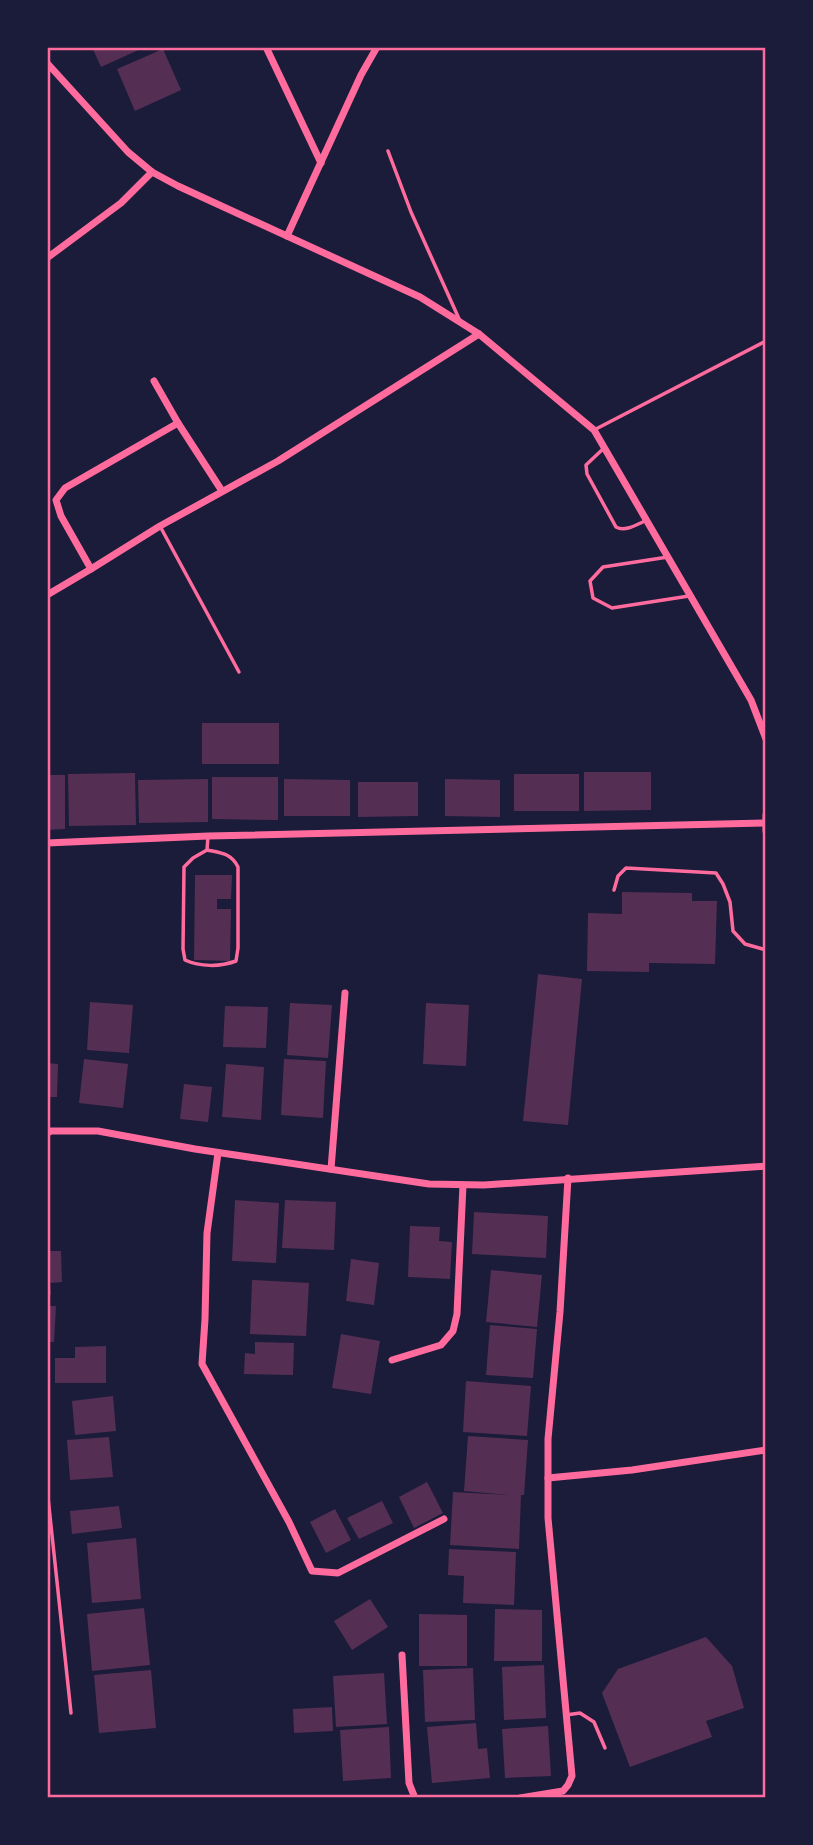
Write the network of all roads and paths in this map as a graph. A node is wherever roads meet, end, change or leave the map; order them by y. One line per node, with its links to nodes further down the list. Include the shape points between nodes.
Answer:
1 (266, 47): 5 (street)
2 (377, 47): 5 (street)
3 (47, 63): 6 (street)
4 (388, 151): 9 (lane)
5 (321, 163): 7 (street)
6 (152, 172): 7 (street); 8 (street, via 121,203)
7 (287, 236): 9 (street, via 420,297)
8 (47, 258)
9 (461, 323): 10 (street)
10 (479, 334): 14 (street); 16 (street, via 278,461)
11 (766, 341): 14 (lane)
12 (154, 381): 13 (street)
13 (178, 423): 16 (street); 20 (street, via 65,488 56,500)
14 (594, 430): 15 (street)
15 (605, 447): 17 (street); 17 (lane, via 586,465 587,474 616,527 626,529)
16 (222, 491): 18 (street)
17 (647, 520): 19 (street)
18 (160, 526): 20 (street); 23 (lane)
19 (669, 557): 22 (street); 22 (lane, via 603,566 590,581 593,598 611,608)
20 (92, 569): 21 (street)
21 (47, 595)
22 (691, 596): 24 (street, via 751,700)
23 (239, 672)
24 (766, 739)
25 (766, 815): 26 (street)
26 (765, 823): 27 (street); 28 (street)
27 (766, 831)
28 (208, 836): 29 (street); 30 (lane)
29 (47, 843)
30 (207, 850): 30 (lane, via 184,867 183,949 185,960 196,965 227,965 236,961 238,948 238,867 234,859)
31 (614, 890): 32 (lane, via 626,868 716,873 730,902 733,931 745,944)
32 (766, 950)
33 (345, 993): 37 (street)
34 (49, 1132): 35 (street, via 98,1131)
35 (218, 1153): 37 (street); 44 (street, via 207,1233 202,1364 312,1571 338,1573)
36 (766, 1166): 38 (street)
37 (331, 1169): 39 (street)
38 (568, 1178): 39 (street); 42 (street)
39 (463, 1185): 40 (street, via 453,1331 441,1345)
40 (392, 1360)
41 (766, 1450): 42 (street)
42 (548, 1478): 47 (street)
43 (47, 1488): 46 (lane)
44 (444, 1519)
45 (402, 1655): 49 (street, via 410,1783)
46 (71, 1713)
47 (566, 1715): 48 (lane, via 580,1713 594,1722); 50 (street, via 572,1776 568,1785 563,1791)
48 (605, 1748)
49 (415, 1798)
50 (520, 1798)

